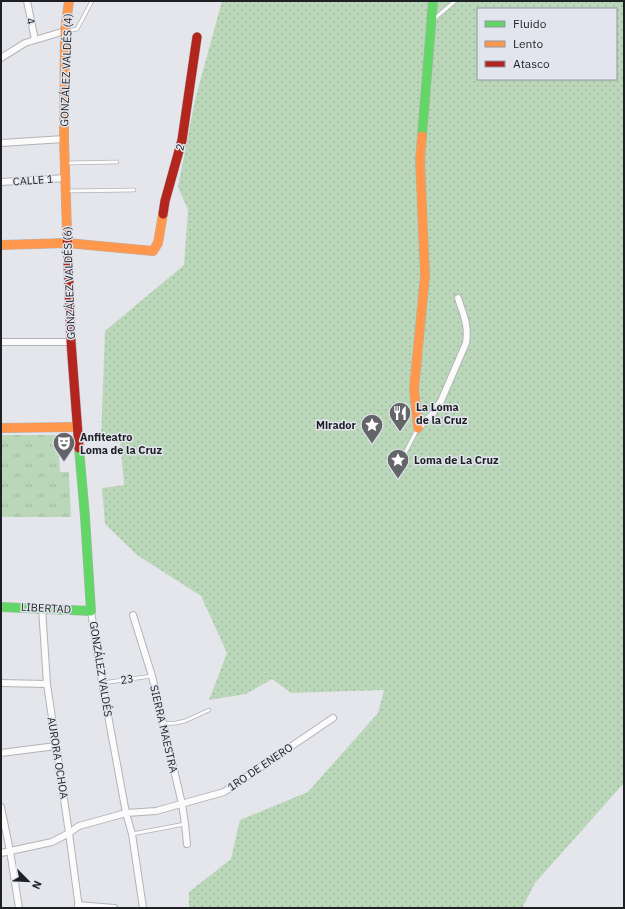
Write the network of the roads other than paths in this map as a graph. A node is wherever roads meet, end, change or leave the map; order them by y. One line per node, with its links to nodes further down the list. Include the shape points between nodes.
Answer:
1 (27, 1): 9 (street, 4)
2 (69, 1): 7 (street, GONZÁLEZ VALDÉS (4))
3 (92, 1): 7 (lane, via 77,29)
4 (433, 1): 6 (street)
5 (456, 1): 6 (lane)
6 (431, 21): 26 (street, via 420,161 425,276 414,389)
7 (65, 31): 9 (street); 11 (street, GONZÁLEZ VALDÉS (4))
8 (197, 37): 19 (street, 2, via 182,140 155,249 150,251)
9 (35, 40): 10 (street, via 25,42)
10 (1, 58)
11 (64, 140): 12 (street); 14 (street, GONZÁLEZ VALDÉS (6))
12 (1, 143)
13 (117, 162): 14 (lane)
14 (65, 163): 15 (street, GONZÁLEZ VALDÉS (6))
15 (66, 178): 16 (street, CALLE 1); 18 (street, GONZÁLEZ VALDÉS (6))
16 (1, 182)
17 (134, 190): 18 (lane)
18 (66, 192): 19 (street, GONZÁLEZ VALDÉS (6))
19 (67, 243): 20 (street); 23 (street, GONZÁLEZ VALDÉS (6))
20 (1, 245)
21 (458, 298): 26 (street, via 467,325 466,343 441,401 431,416)
22 (1, 342): 23 (street)
23 (71, 342): 24 (street, GONZÁLEZ VALDÉS (6))
24 (77, 427): 25 (street); 30 (street, GONZÁLEZ VALDÉS)
25 (1, 428)
26 (418, 428): 27 (lane)
27 (406, 453)
28 (1, 607): 29 (street, LIBERTAD)
29 (42, 608): 30 (street, LIBERTAD); 35 (street, AURORA OCHOA)
30 (91, 610): 34 (street, GONZÁLEZ VALDÉS)
31 (133, 615): 32 (street, SIERRA MAESTRA)
32 (152, 676): 34 (lane, 23); 38 (street, SIERRA MAESTRA)
33 (1, 683): 35 (street)
34 (102, 683): 43 (street, GONZÁLEZ VALDÉS)
35 (47, 684): 39 (street, AURORA OCHOA)
36 (209, 710): 38 (lane, via 185,721)
37 (333, 718): 41 (street, 1RO DE ENERO, via 224,792)
38 (163, 724): 41 (street, SIERRA MAESTRA)
39 (56, 746): 40 (street); 45 (street, AURORA OCHOA)
40 (1, 753)
41 (182, 804): 43 (street, 1RO DE ENERO); 44 (street, SIERRA MAESTRA)
42 (1, 810): 48 (street)
43 (126, 814): 45 (street, 1RO DE ENERO, via 80,826); 46 (street, GONZÁLEZ VALDÉS)
44 (185, 824): 46 (lane); 47 (street, SIERRA MAESTRA)
45 (69, 833): 48 (street, 1RO DE ENERO, via 52,842); 50 (street, AURORA OCHOA)
46 (132, 834): 53 (street, GONZÁLEZ VALDÉS)
47 (187, 844)
48 (10, 851): 49 (street, 1RO DE ENERO); 51 (street)
49 (1, 853)
50 (78, 907): 52 (street)
51 (19, 908)
52 (114, 908)
53 (143, 908)

